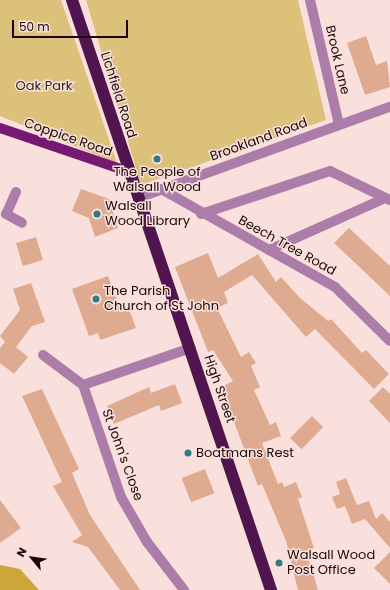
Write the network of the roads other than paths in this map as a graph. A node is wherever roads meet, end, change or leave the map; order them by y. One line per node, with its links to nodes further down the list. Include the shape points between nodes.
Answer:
1 (72, 0): 6 (highway, Lichfield Road)
2 (310, 0): 4 (street, Brook Lane)
3 (390, 107): 4 (street, Brookland Road)
4 (339, 125): 7 (street, Brookland Road)
5 (0, 128): 6 (main road, Coppice Road)
6 (129, 172): 9 (highway, Lichfield Road)
7 (161, 189): 9 (street, Brookland Road); 11 (street, Beech Tree Road)
8 (16, 192): 12 (street)
9 (138, 198): 16 (highway, High Street)
10 (386, 199): 11 (street, via 330,171); 14 (street)
11 (201, 214): 14 (street, Beech Tree Road)
12 (3, 217): 13 (street)
13 (22, 223)
14 (269, 250): 15 (street, Beech Tree Road, via 335,287)
15 (390, 341)
16 (191, 348): 18 (street); 20 (highway, High Street)
17 (43, 355): 18 (street)
18 (83, 385): 19 (street, St John's Close, via 121,497 147,542)
19 (184, 590)
20 (271, 590)

